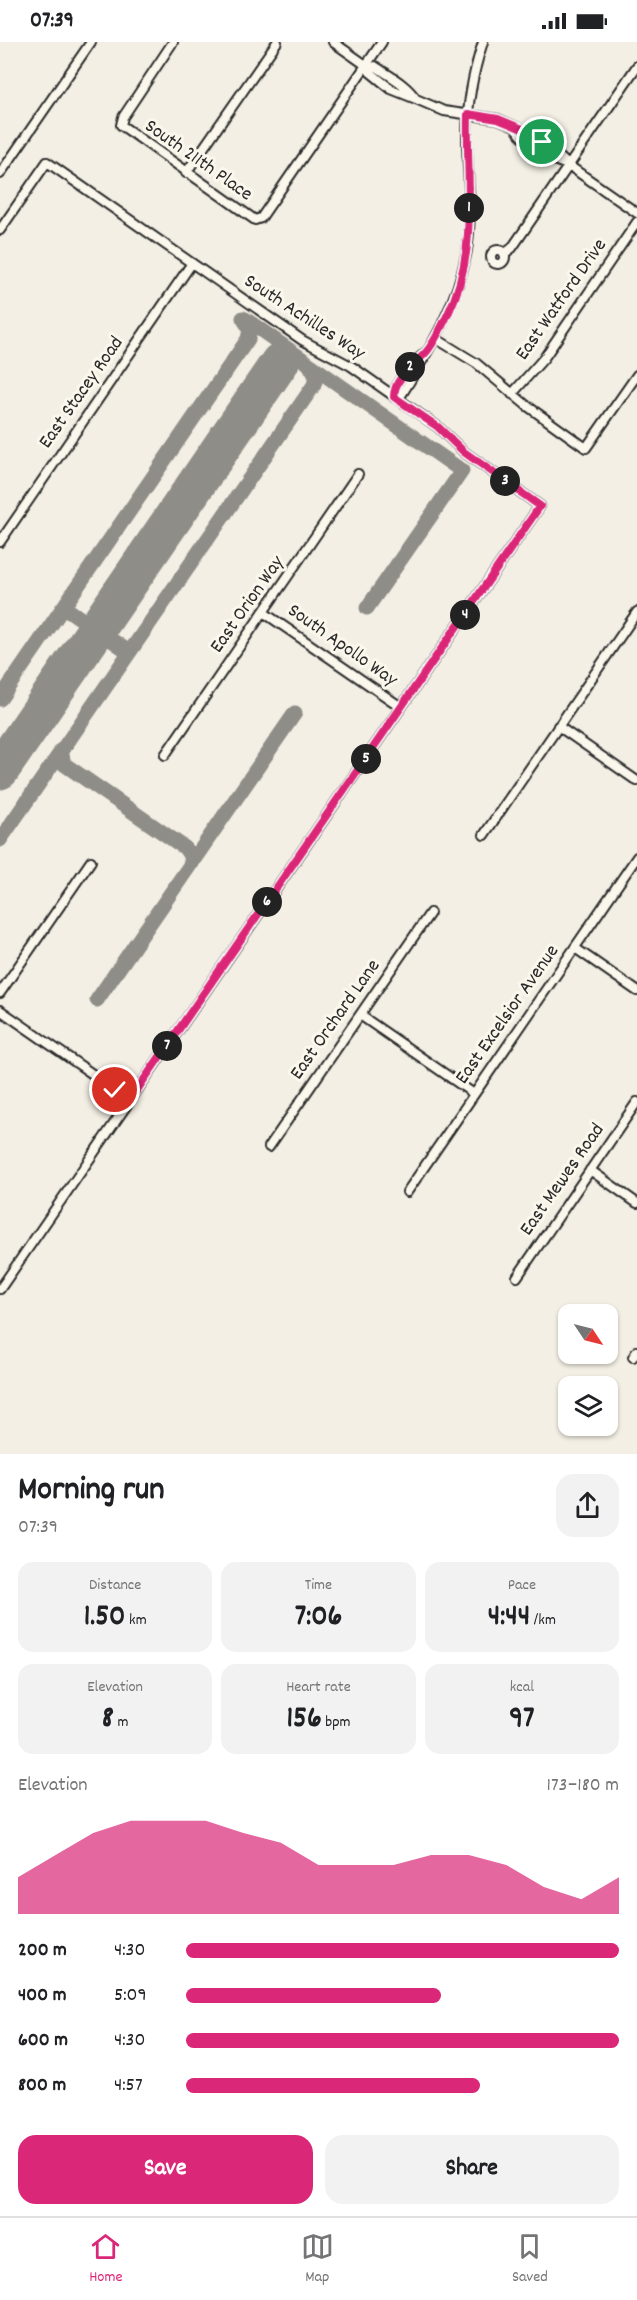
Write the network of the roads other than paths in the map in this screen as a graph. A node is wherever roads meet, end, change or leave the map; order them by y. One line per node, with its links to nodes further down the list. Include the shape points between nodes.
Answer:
1 (91, 42): 15 (street)
2 (173, 42): 14 (street, South 211th Place, via 121,125)
3 (277, 42): 14 (street)
4 (333, 42): 8 (street)
5 (382, 42): 8 (street)
6 (483, 42): 9 (street, via 470,89)
7 (637, 66): 13 (street)
8 (368, 67): 9 (street, via 375,66 390,82 391,89 406,97 444,111); 14 (street, South 211th Place, via 259,220)
9 (468, 114): 10 (street, via 498,119); 21 (street, via 467,250 454,298)
10 (516, 128): 11 (street, via 537,135); 12 (street)
11 (540, 140): 12 (street); 13 (street)
12 (534, 147): 13 (street)
13 (568, 165): 16 (street); 19 (street)
14 (186, 173)
15 (0, 174)
16 (637, 213)
17 (637, 222): 23 (street, East Watford Drive, via 544,358)
18 (0, 230): 20 (street, South Achilles Way, via 47,162)
19 (504, 254)
20 (192, 263): 24 (street, South Achilles Way, via 302,340 342,360); 26 (street, East Stacey Road)
21 (435, 338): 23 (street, via 476,363); 24 (street, via 421,368 402,394)
22 (637, 375): 23 (street, via 586,448)
23 (512, 394)
24 (394, 397): 29 (street, South Achilles Way, via 540,506)
25 (358, 474): 27 (street, East Orion Way)
26 (0, 542)
27 (263, 612): 29 (street, South Apollo Way); 31 (street, East Orion Way)
28 (637, 612): 30 (street)
29 (401, 707): 43 (street)
30 (558, 726): 32 (street); 33 (street)
31 (165, 755)
32 (637, 781)
33 (484, 835)
34 (637, 857): 37 (street, East Excelsior Avenue)
35 (91, 861): 39 (street)
36 (430, 913): 41 (street, East Orchard Lane)
37 (574, 948): 38 (street); 42 (street, East Excelsior Avenue)
38 (637, 991)
39 (0, 993)
40 (0, 1010): 43 (street)
41 (360, 1015): 42 (street); 45 (street, East Orchard Lane)
42 (474, 1094): 47 (street, East Excelsior Avenue)
43 (130, 1100): 50 (street)
44 (637, 1102): 46 (street, East Mewes Road)
45 (269, 1147)
46 (590, 1170): 48 (street); 49 (street, East Mewes Road)
47 (407, 1192)
48 (637, 1203)
49 (516, 1277)
50 (0, 1288)

